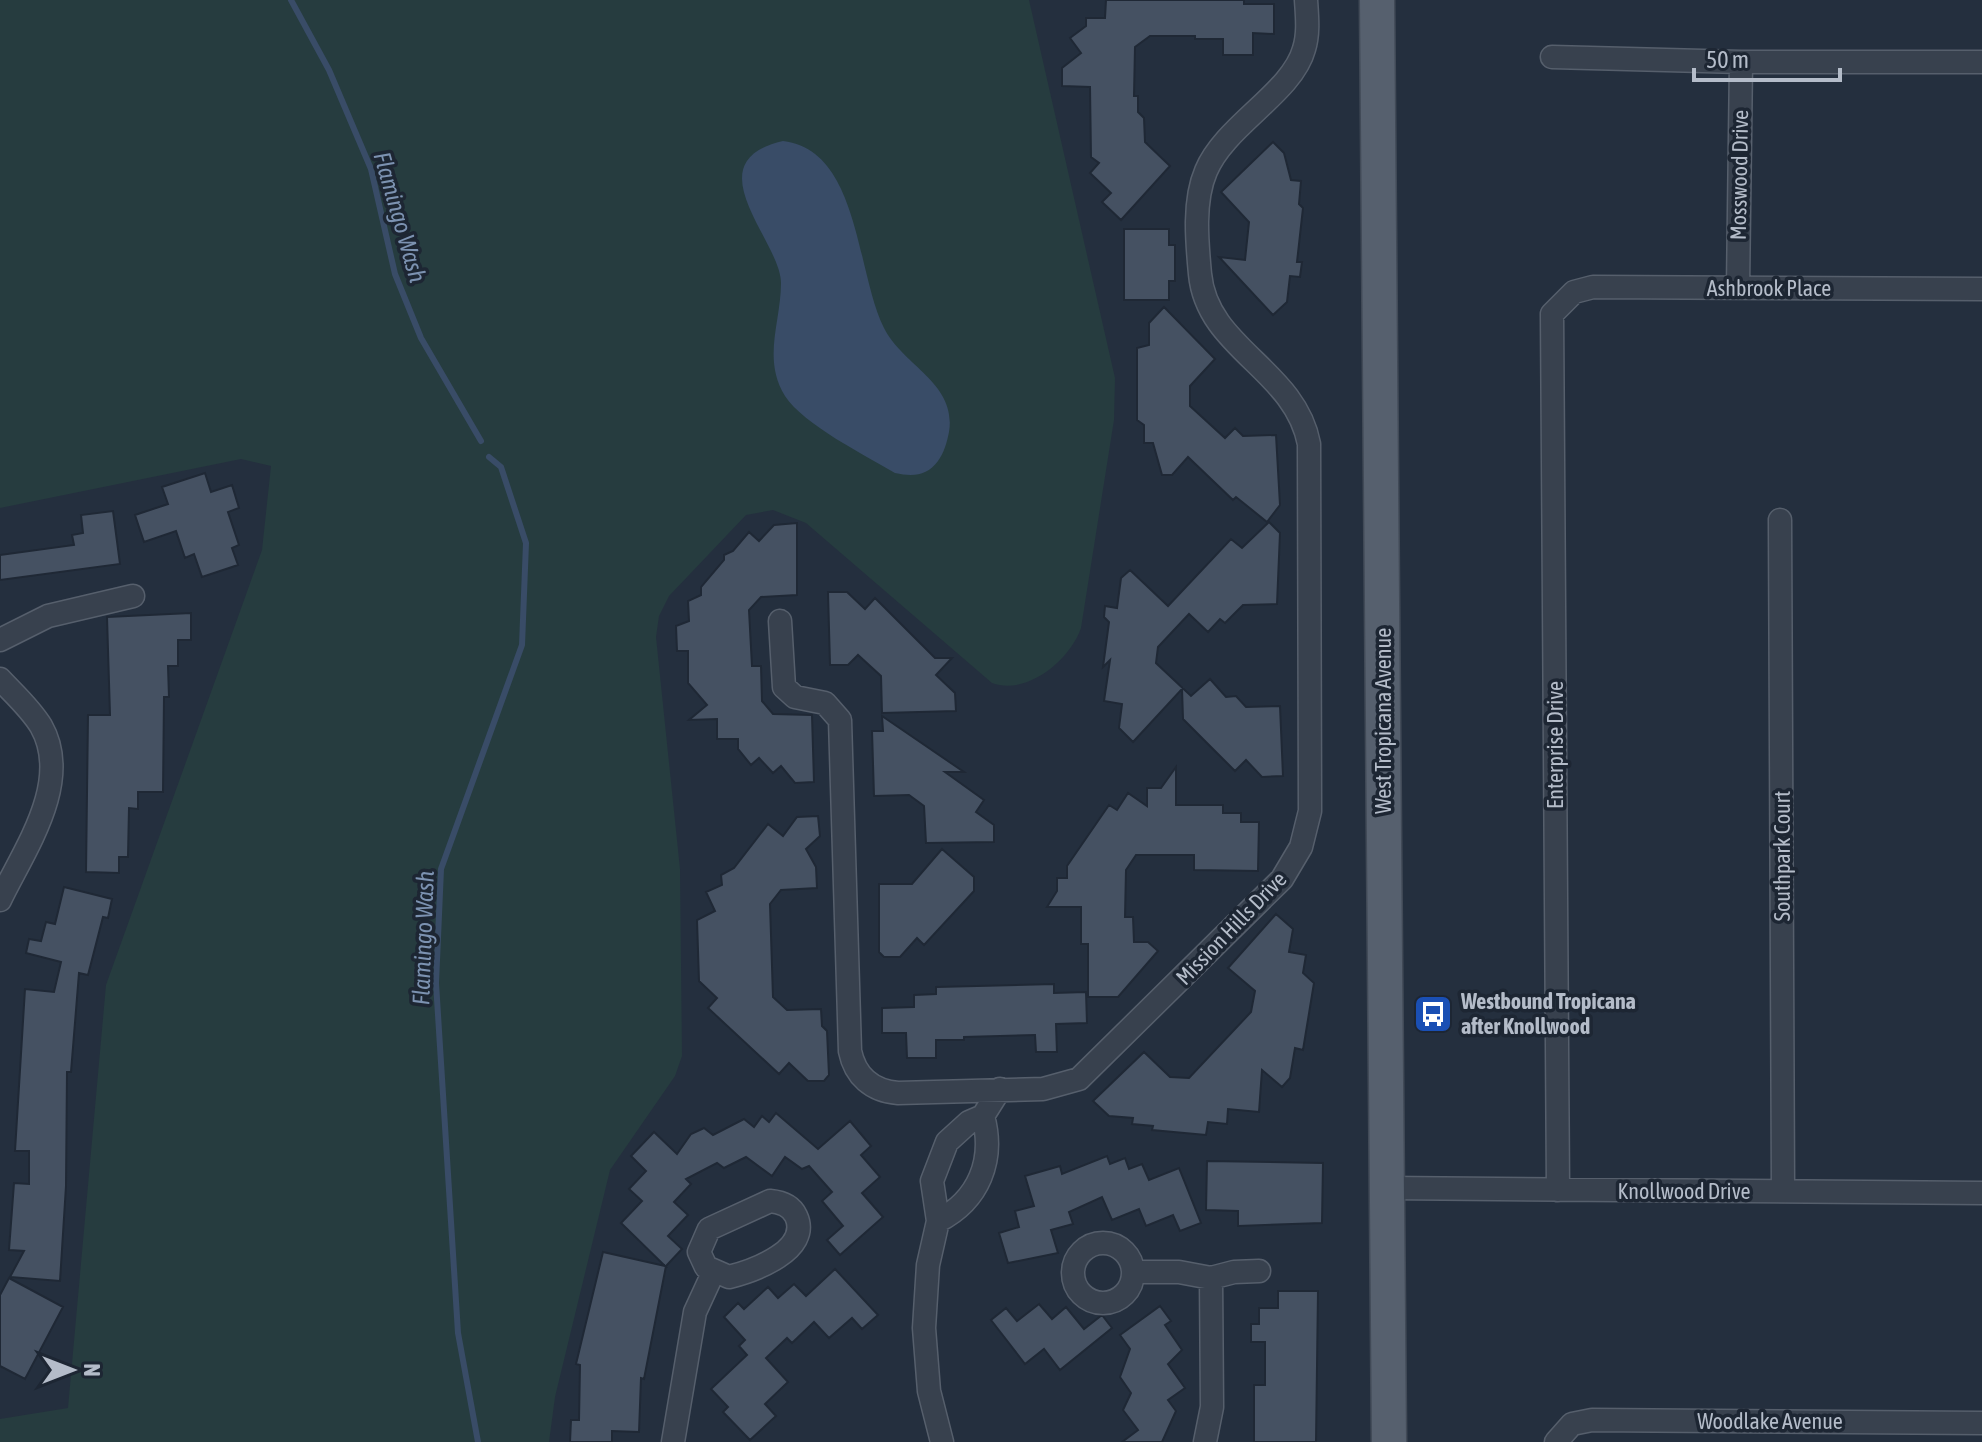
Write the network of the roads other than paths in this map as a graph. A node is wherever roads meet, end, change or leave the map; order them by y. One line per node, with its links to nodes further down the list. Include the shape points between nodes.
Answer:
1 (1306, 0): 15 (street, Mission Hills Drive, via 1300,61 1212,160 1198,211 1200,275 1213,314 1289,394 1309,444 1310,811 1305,835 1282,879 1090,1071 1054,1088)
2 (1377, 0): 17 (main road, West Tropicana Avenue)
3 (1552, 57): 4 (street)
4 (1741, 62): 5 (street); 6 (street, Mosswood Drive)
5 (1982, 62)
6 (1738, 287): 7 (street, Ashbrook Place); 8 (street, Ashbrook Place, via 1593,287)
7 (1982, 289)
8 (1560, 303): 18 (street, Enterprise Drive, via 1552,314)
9 (1780, 520): 19 (street, Southpark Court)
10 (133, 596): 12 (street, via 48,616)
11 (780, 621): 15 (street, Mission Hills Drive, via 784,687 795,697 831,707 841,728 850,1051 856,1069 868,1083 887,1092)
12 (0, 640)
13 (0, 679): 14 (street, via 41,727 52,769 39,818)
14 (0, 900)
15 (1000, 1089): 16 (street)
16 (983, 1116): 21 (street, via 987,1156 979,1183 962,1205); 21 (street, via 957,1131 939,1155 932,1181)
17 (1387, 1188): 18 (street, Knollwood Drive); 31 (main road, West Tropicana Avenue)
18 (1558, 1190): 19 (street, Knollwood Drive)
19 (1783, 1191): 20 (street, Knollwood Drive)
20 (1982, 1193)
21 (938, 1221): 29 (street, via 928,1265 924,1328 929,1391)
22 (1259, 1271): 25 (street)
23 (1133, 1272): 25 (street)
24 (713, 1273): 28 (street, via 695,1312)
25 (1211, 1278): 30 (street, via 1212,1407)
26 (1982, 1423): 27 (street, Woodlake Avenue, via 1592,1420 1572,1424)
27 (1559, 1438)
28 (673, 1442)
29 (942, 1442)
30 (1205, 1442)
31 (1389, 1442)

